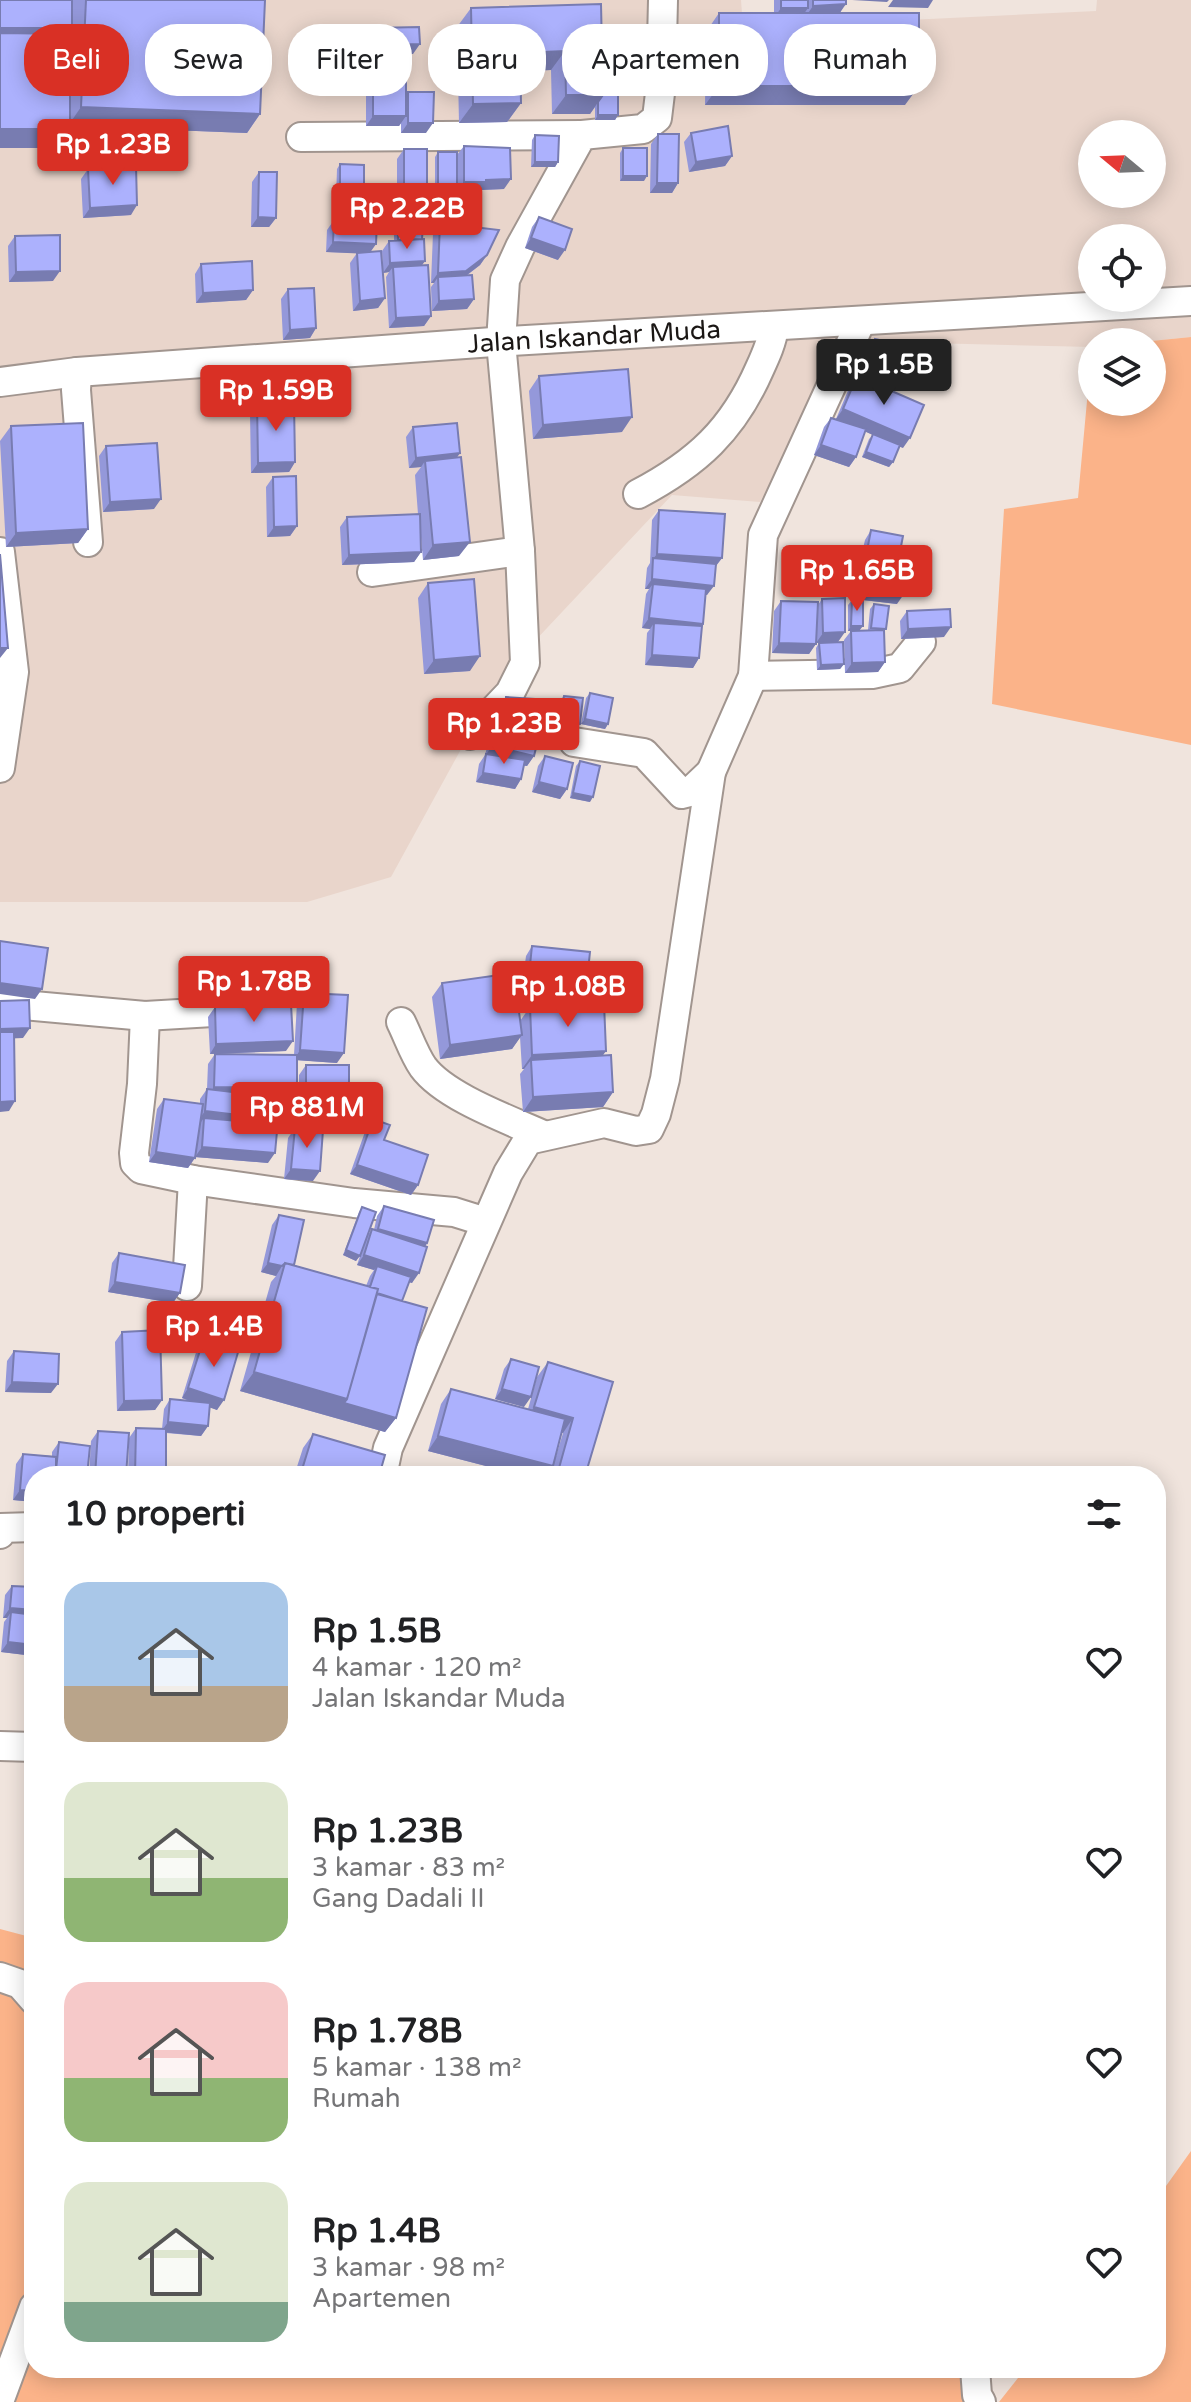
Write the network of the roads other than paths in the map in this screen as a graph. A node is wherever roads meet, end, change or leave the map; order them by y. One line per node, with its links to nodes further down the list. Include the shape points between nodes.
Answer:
1 (663, 0): 2 (street, via 657,118 643,129)
2 (582, 135): 3 (street); 7 (street, via 505,280)
3 (301, 137)
4 (1191, 301): 5 (street, Jalan Iskandar Muda)
5 (861, 321): 6 (street, Jalan Iskandar Muda); 16 (street, via 763,535)
6 (774, 327): 7 (street, Jalan Iskandar Muda); 10 (street, via 752,386 728,427 670,477)
7 (501, 342): 8 (street, Jalan Iskandar Muda); 12 (street)
8 (77, 372): 9 (street, Jalan Iskandar Muda); 11 (street)
9 (0, 382)
10 (638, 494)
11 (88, 542)
12 (520, 551): 14 (street); 17 (street, via 525,663 510,693)
13 (0, 552): 19 (street, via 14,672)
14 (372, 572)
15 (921, 642): 16 (street, via 900,668 872,674)
16 (753, 676): 20 (street)
17 (470, 735)
18 (574, 742): 20 (street, via 644,753 682,794)
19 (0, 768)
20 (711, 772): 25 (street, via 656,1114 649,1129 604,1123)
21 (0, 1003): 23 (street)
22 (230, 1011): 23 (street)
23 (145, 1016): 26 (street, via 135,1163 150,1172)
24 (401, 1022): 25 (street, via 424,1068 446,1086)
25 (543, 1135): 27 (street, via 528,1140 515,1159)
26 (193, 1180): 27 (street, via 454,1212); 28 (street)
27 (486, 1222): 29 (street)
28 (187, 1286)
29 (384, 1466)
30 (24, 1527): 31 (street, via 0,1528)
31 (0, 1534)
32 (0, 1746): 33 (street)
33 (24, 1747)
34 (0, 1977): 35 (street)
35 (24, 1989)
36 (24, 2334): 38 (street)
37 (976, 2378): 39 (street)
38 (0, 2399)
39 (981, 2402)

